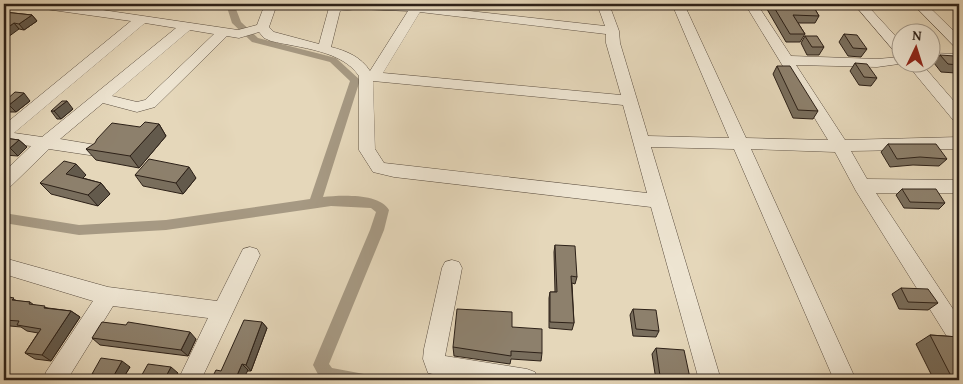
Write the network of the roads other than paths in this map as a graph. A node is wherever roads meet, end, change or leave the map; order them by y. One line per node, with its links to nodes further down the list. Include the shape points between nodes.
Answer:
1 (38, 4): 10 (street)
2 (271, 4): 12 (street)
3 (603, 4): 13 (street)
4 (678, 4): 31 (street)
5 (750, 4): 20 (street)
6 (860, 4): 15 (street)
7 (919, 4): 16 (street)
8 (335, 6): 9 (street); 17 (street)
9 (418, 6): 13 (street); 23 (street)
10 (142, 18): 11 (street); 27 (street)
11 (187, 26): 14 (street); 24 (street)
12 (260, 28): 14 (street, via 240,34); 17 (street, via 276,38)
13 (613, 31): 25 (street, via 613,42)
14 (224, 32): 24 (street, via 150,104 137,107)
15 (890, 38)
16 (959, 44)
17 (324, 49): 23 (street, via 350,58)
18 (940, 57): 19 (street)
19 (959, 58)
20 (786, 60): 21 (street); 33 (street)
21 (890, 62)
22 (921, 72): 26 (street)
23 (370, 76): 25 (street); 38 (street, via 367,150 379,168)
24 (100, 98): 30 (street)
25 (630, 101): 29 (street)
26 (959, 117)
27 (4, 133)
28 (4, 137): 30 (street)
29 (641, 141): 31 (street); 38 (street)
30 (45, 143): 34 (street); 35 (street)
31 (740, 143): 33 (street); 49 (street)
32 (959, 143): 33 (street)
33 (840, 146): 36 (street)
34 (96, 150)
35 (4, 182)
36 (862, 186): 37 (street); 44 (street)
37 (959, 186)
38 (659, 201): 48 (street)
39 (250, 255): 43 (street)
40 (5, 268): 42 (street)
41 (452, 268): 47 (street, via 435,349 436,365)
42 (108, 296): 43 (street); 45 (street)
43 (224, 311): 46 (street)
44 (959, 336)
45 (54, 380)
46 (190, 380)
47 (527, 380)
48 (710, 380)
49 (845, 380)

